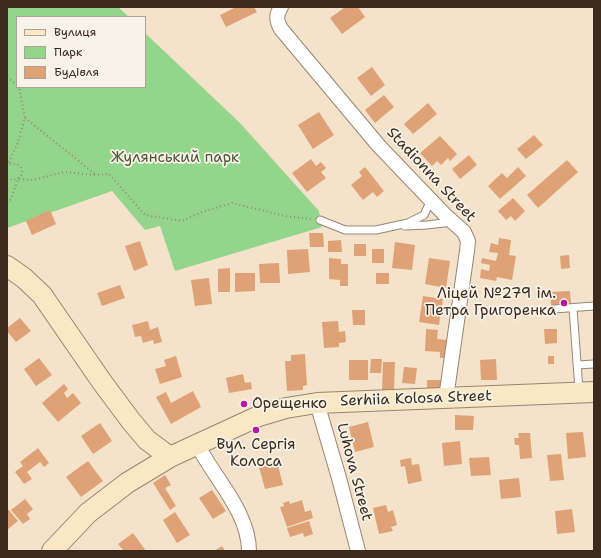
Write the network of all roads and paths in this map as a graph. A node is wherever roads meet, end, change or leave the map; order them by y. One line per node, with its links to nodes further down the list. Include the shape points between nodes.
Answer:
1 (281, 7): 10 (street, Stadionna Street, via 277,14 277,22 281,29 379,146)
2 (7, 77): 3 (path)
3 (16, 84)
4 (18, 88): 5 (path)
5 (26, 118): 6 (path); 7 (path)
6 (8, 165): 9 (path, via 14,163 20,166 22,175)
7 (96, 174): 9 (path, via 64,172 33,180); 12 (path, via 109,174 145,216 182,221 202,212 232,204 285,216)
8 (7, 177): 9 (path, via 12,180)
9 (18, 179): 11 (path)
10 (431, 200): 13 (street, Stadionna Street); 14 (lane, via 424,215)
11 (7, 203)
12 (320, 220): 14 (lane, via 345,230 376,230)
13 (452, 222): 14 (lane); 22 (street, Stadionna Street, via 464,232 468,241)
14 (397, 226)
15 (7, 266): 25 (street, via 42,295 131,421 147,440)
16 (594, 306): 17 (lane)
17 (573, 308): 18 (lane); 20 (lane)
18 (554, 309)
19 (594, 364): 20 (lane)
20 (577, 365): 21 (lane)
21 (586, 392): 22 (street, Serhiia Kolosa Street)
22 (446, 398): 23 (street, Serhiia Kolosa Street)
23 (317, 403): 24 (street, Serhiia Kolosa Street, via 259,416); 28 (street, Luhova Street)
24 (197, 444): 25 (street, Serhiia Kolosa Street); 27 (street, via 238,513 246,531)
25 (170, 457): 26 (street, Serhiia Kolosa Street, via 127,483 88,513)
26 (52, 551)
27 (249, 551)
28 (358, 551)

